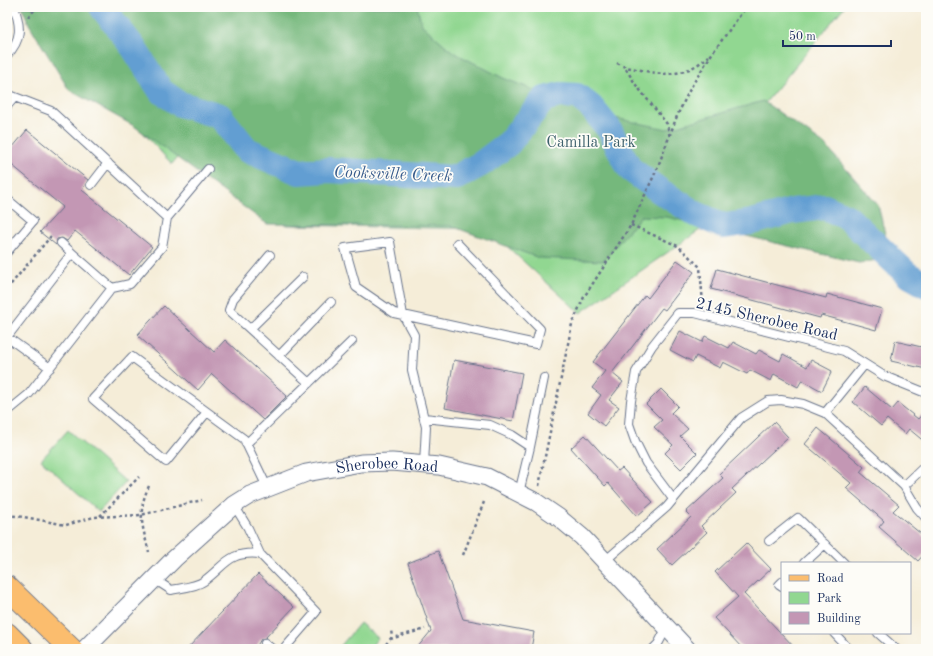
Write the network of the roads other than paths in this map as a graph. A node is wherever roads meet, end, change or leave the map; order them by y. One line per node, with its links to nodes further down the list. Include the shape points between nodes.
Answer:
1 (14, 7): 2 (lane, via 21,24 15,47)
2 (7, 55)
3 (10, 96): 4 (lane); 5 (lane, via 51,111)
4 (7, 106)
5 (108, 162): 7 (lane); 9 (lane)
6 (208, 169): 9 (lane)
7 (91, 185)
8 (7, 199): 12 (lane, via 36,223)
9 (167, 218): 16 (lane, via 162,247 130,284)
10 (61, 243): 13 (lane)
11 (457, 243): 18 (lane, via 540,329 536,344)
12 (8, 248)
13 (72, 253): 16 (lane); 20 (lane)
14 (270, 255): 19 (lane, via 233,299 230,310)
15 (303, 277): 19 (lane)
16 (112, 288): 24 (lane)
17 (331, 302): 22 (lane)
18 (403, 315): 18 (lane, via 394,313 356,287 345,248 390,242); 31 (lane, via 414,335 412,370)
19 (250, 329): 22 (lane)
20 (7, 337): 24 (lane)
21 (352, 341): 26 (lane)
22 (279, 356): 26 (lane)
23 (865, 364): 27 (lane, 2145 Sherobee Road, via 884,376); 30 (lane); 39 (lane, 2145 Sherobee Road, via 844,351 695,312 678,313 652,346 636,372 630,424 646,464)
24 (50, 368): 28 (lane, via 29,394)
25 (544, 378): 33 (lane)
26 (309, 383): 32 (lane)
27 (926, 393)
28 (7, 412)
29 (207, 412): 29 (lane, via 166,462 94,399 132,357); 32 (lane, via 244,439)
30 (825, 413): 36 (lane); 39 (lane, via 803,404 781,400 768,402 741,418)
31 (424, 418): 33 (lane, via 490,425); 34 (lane, via 427,444)
32 (246, 444): 37 (lane)
33 (530, 447): 38 (lane)
34 (424, 464): 37 (street, Sherobee Road, via 392,462 333,467 306,473); 38 (street, Sherobee Road, via 487,477)
35 (926, 466): 36 (lane)
36 (904, 486): 41 (lane)
37 (267, 487): 40 (street, Sherobee Road)
38 (519, 493): 45 (street, Sherobee Road, via 558,517)
39 (673, 499): 45 (lane)
40 (234, 505): 44 (lane); 48 (street, Sherobee Road)
41 (926, 518)
42 (770, 541): 43 (lane, via 798,518)
43 (825, 544): 46 (lane); 47 (lane)
44 (260, 554): 48 (lane, via 248,553 229,558 202,582 171,590); 59 (lane, via 316,612)
45 (606, 560): 50 (street, Sherobee Road)
46 (805, 562)
47 (843, 562)
48 (154, 579): 57 (street, Sherobee Road)
49 (7, 588): 56 (main road)
50 (667, 627): 60 (lane); 61 (street, Sherobee Road)
51 (7, 634): 55 (main road)
52 (835, 634): 62 (lane)
53 (879, 634): 63 (lane)
54 (265, 643): 58 (lane)
55 (22, 649)
56 (71, 649)
57 (85, 649)
58 (272, 649)
59 (284, 649)
60 (653, 649)
61 (687, 649)
62 (849, 649)
63 (896, 649)

